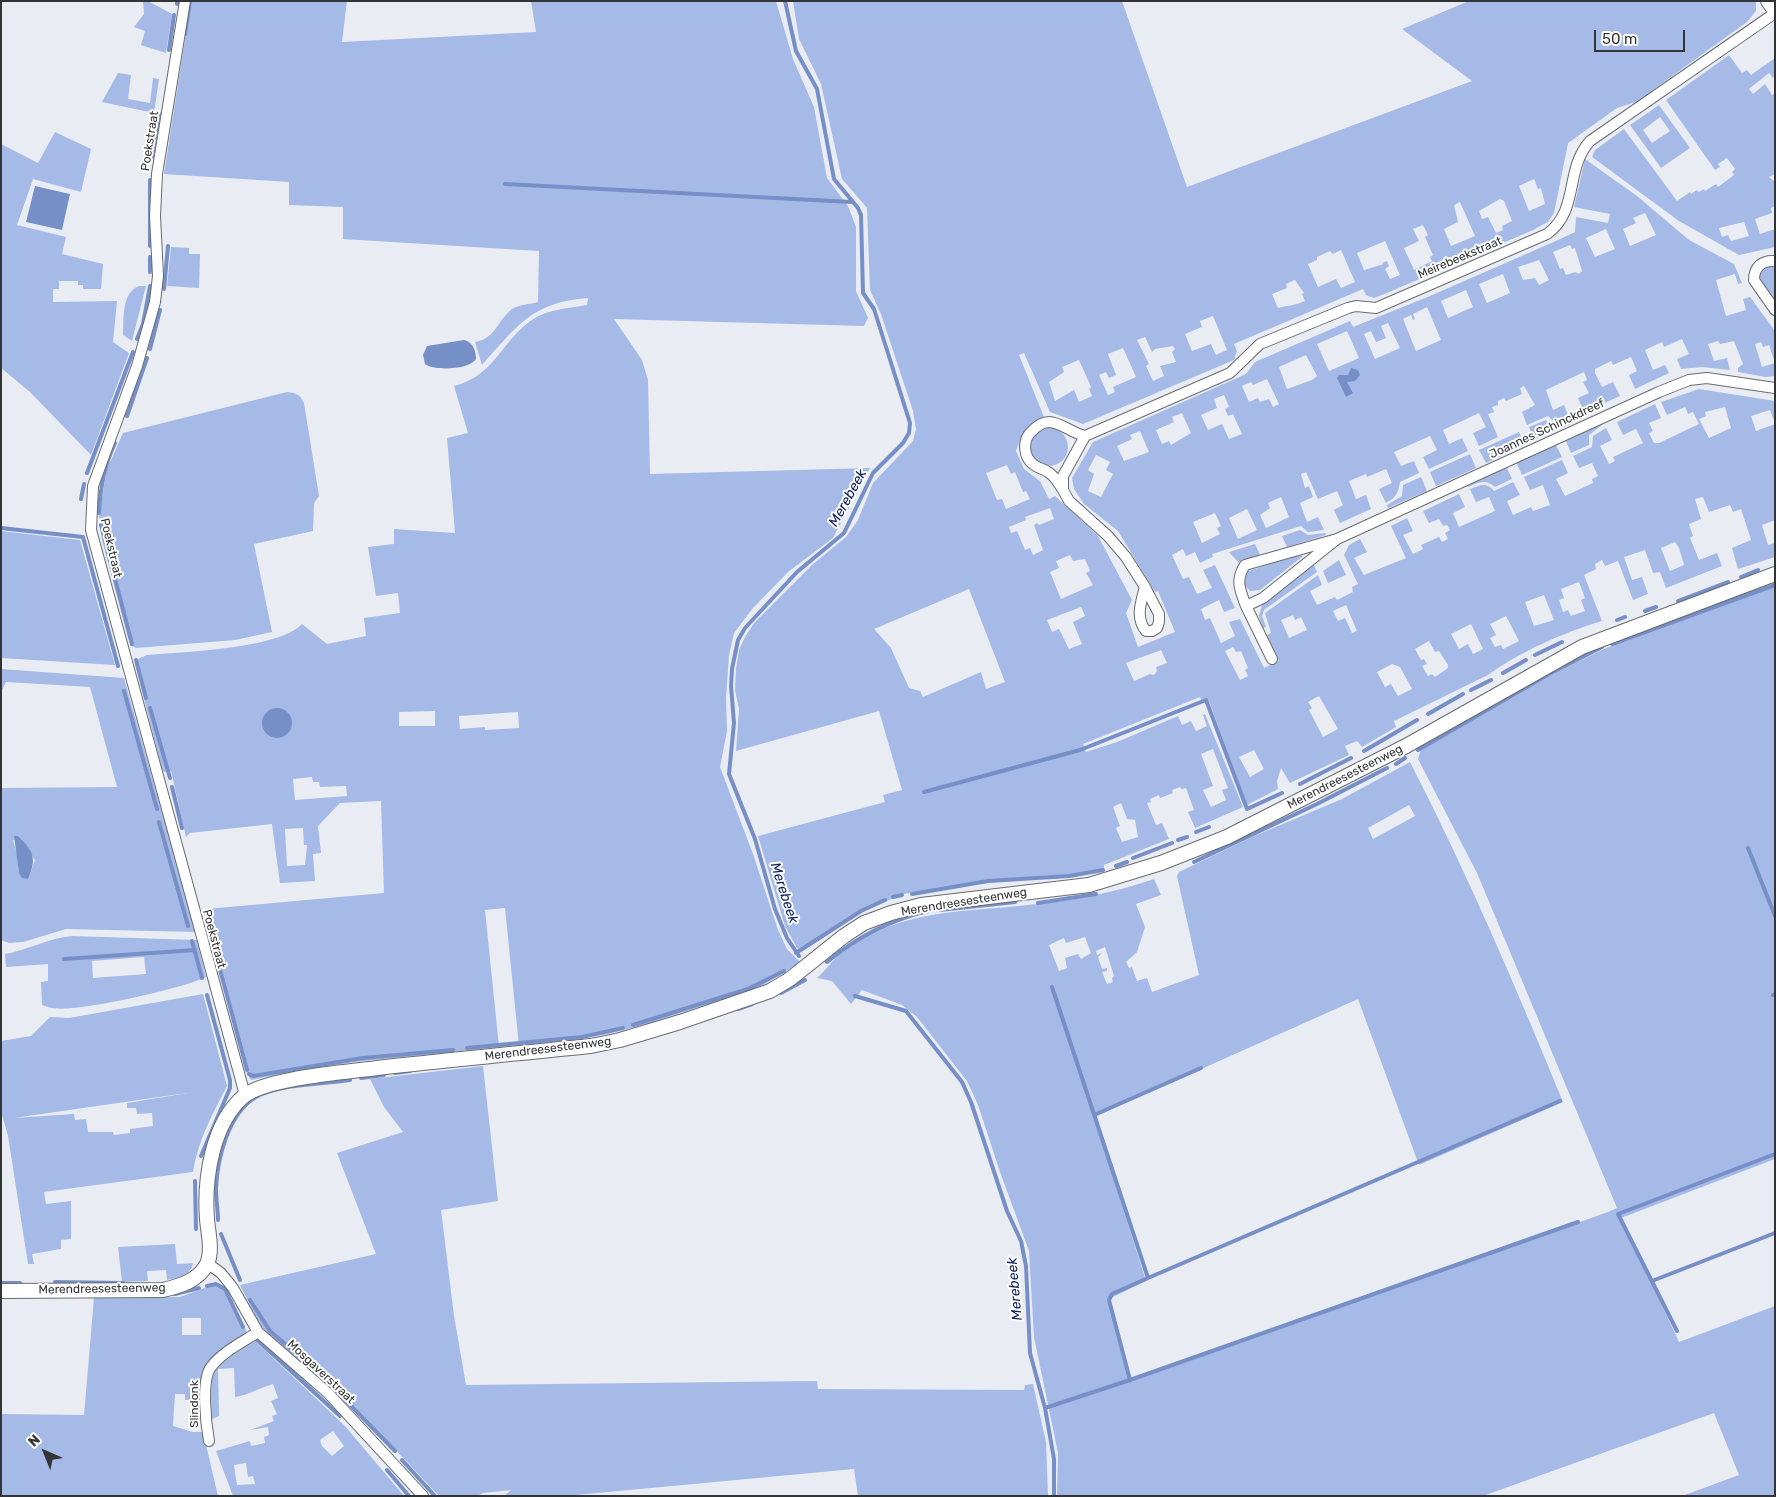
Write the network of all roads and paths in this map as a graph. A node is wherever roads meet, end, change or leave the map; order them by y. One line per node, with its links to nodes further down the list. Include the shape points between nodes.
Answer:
1 (185, 1): 14 (street, Poekstraat, via 157,174 158,276 155,302 137,366 93,486 90,512 96,549)
2 (1768, 1): 3 (main road)
3 (1775, 12): 7 (street, Meirebeekstraat, via 1590,142 1577,161 1563,219 1547,234 1376,308 1348,308 1260,344 1230,372)
4 (1775, 261): 5 (street, via 1762,263 1754,274 1757,286)
5 (1775, 310)
6 (1775, 388): 9 (street, Joannes Schinckdreef, via 1707,378 1689,380)
7 (1085, 436): 8 (street, via 1063,476); 8 (street, via 1048,422 1029,433 1025,449 1030,462 1049,472)
8 (1063, 490): 11 (street, via 1069,501 1126,556)
9 (1337, 539): 12 (street, Joannes Schinckdreef, via 1263,598); 12 (street, Joannes Schinckdreef, via 1245,565 1239,573 1238,586)
10 (1775, 574): 14 (main road, Merendreesesteenweg, via 1582,647 1297,803 1227,837 1122,877 1089,885 921,905 890,913 844,936 770,991 620,1040 591,1046 316,1075 263,1087)
11 (1145, 587)
12 (1246, 606): 13 (street, Joannes Schinckdreef)
13 (1272, 659)
14 (245, 1095): 15 (main road, via 233,1108 223,1127 207,1172)
15 (207, 1263): 16 (main road, Merendreesesteenweg, via 196,1277 183,1285 163,1290); 17 (street, Mosgaverstraat, via 221,1272 233,1288)
16 (1, 1291)
17 (258, 1332): 18 (street, Slindonk, via 209,1370 206,1382); 19 (street, Mosgaverstraat, via 328,1394)
18 (209, 1441)
19 (423, 1496)

